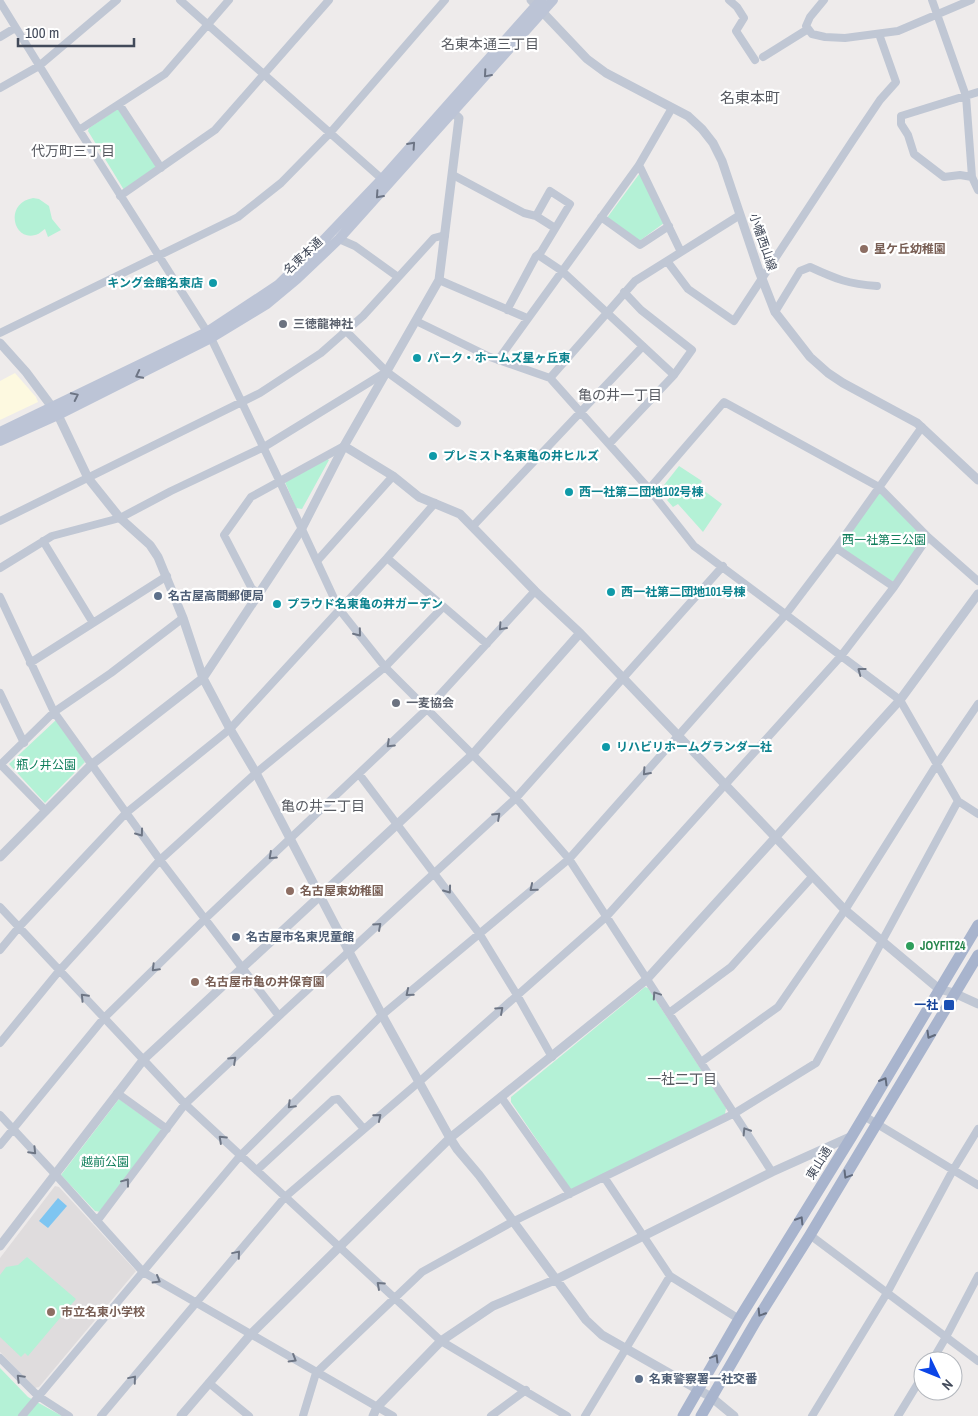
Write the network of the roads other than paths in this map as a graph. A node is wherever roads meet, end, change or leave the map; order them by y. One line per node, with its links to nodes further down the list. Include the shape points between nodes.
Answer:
1 (117, 0): 19 (street)
2 (180, 0): 14 (street)
3 (229, 0): 14 (street)
4 (329, 0): 20 (street)
5 (445, 0): 28 (street)
6 (553, 0): 12 (main road, 名東本通)
7 (729, 0): 16 (street, via 744,18 736,31 759,58)
8 (824, 0): 16 (street, via 810,17)
9 (932, 0): 13 (street)
10 (971, 0): 13 (street)
11 (0, 2): 15 (street)
12 (538, 4): 25 (street, 小幡西山線, via 586,59); 26 (main road, 名東本通)
13 (937, 15): 17 (street, via 898,31); 23 (street)
14 (208, 25): 20 (street); 24 (street, via 165,74)
15 (15, 28): 18 (street); 19 (street)
16 (808, 29): 17 (street, via 812,34 825,37)
17 (879, 34): 49 (street, via 896,82 880,100)
18 (0, 37)
19 (39, 66): 21 (street); 27 (street)
20 (263, 74): 28 (street); 30 (street, via 215,130)
21 (0, 88)
22 (978, 92): 23 (street)
23 (966, 96): 32 (street); 32 (street, via 901,116 901,124 914,154 944,177)
24 (119, 104): 27 (street); 30 (street)
25 (672, 108): 29 (street); 36 (street, 小幡西山線, via 688,116 713,143)
26 (450, 110): 31 (street, via 459,118); 33 (main road, 名東本通, one-way to 26); 42 (main road, 名東本通, one-way to 42)
27 (78, 130): 35 (street)
28 (330, 133): 33 (street); 45 (street, via 281,182 238,217)
29 (639, 165): 38 (street); 39 (street)
30 (161, 168): 35 (street)
31 (453, 175): 37 (street, via 524,213); 41 (street)
32 (972, 177): 34 (street)
33 (382, 179): 60 (main road, 名東本通, via 278,285)
34 (978, 190)
35 (120, 196): 45 (street)
36 (740, 215): 43 (street); 49 (street, 小幡西山線)
37 (536, 216): 40 (street); 40 (street, via 550,191 570,204)
38 (601, 217): 39 (street, via 640,245); 47 (street)
39 (669, 226): 43 (street)
40 (555, 228): 44 (street)
41 (445, 235): 48 (street, via 434,238); 50 (street)
42 (339, 238): 48 (street, via 356,246); 60 (main road, 名東本通, via 267,304)
43 (681, 252): 46 (street)
44 (538, 254): 47 (street); 53 (street)
45 (158, 256): 59 (street); 60 (street)
46 (667, 261): 49 (street, via 688,289 734,321); 52 (street)
47 (562, 271): 54 (street); 56 (street)
48 (398, 277): 58 (street, via 364,316)
49 (762, 278): 55 (street, 小幡西山線)
50 (439, 280): 53 (street); 57 (street)
51 (877, 286): 55 (street, via 836,280 810,267 800,271)
52 (624, 292): 54 (street); 65 (street, via 692,350)
53 (507, 310): 56 (street)
54 (607, 312): 62 (street); 66 (street)
55 (775, 312): 71 (street, 小幡西山線, via 810,357 828,373)
56 (527, 318): 63 (street)
57 (416, 321): 63 (street); 64 (street)
58 (346, 331): 64 (street); 67 (street, via 321,353)
59 (0, 333)
60 (209, 335): 67 (street); 68 (main road, 名東本通)
61 (0, 343): 68 (street)
62 (643, 346): 65 (street); 69 (street)
63 (498, 360): 66 (street)
64 (387, 372): 70 (street); 75 (street); 76 (street)
65 (674, 375): 74 (street)
66 (550, 378): 69 (street)
67 (242, 402): 76 (street); 78 (street)
68 (55, 411): 72 (main road, 名東本通); 73 (main road, 名東本通); 78 (street)
69 (580, 412): 74 (street); 86 (street)
70 (457, 423)
71 (922, 427): 79 (street, 小幡西山線); 81 (street)
72 (0, 432)
73 (0, 441)
74 (609, 444): 82 (street)
75 (344, 446): 77 (street); 80 (street); 87 (street)
76 (264, 447): 80 (street); 84 (street)
77 (393, 476): 83 (street, via 419,496); 92 (street)
78 (88, 478): 84 (street); 85 (street)
79 (978, 480)
80 (280, 482): 87 (street); 99 (street, via 251,497 224,535 252,589)
81 (879, 487): 82 (street, via 724,402); 88 (street); 90 (street)
82 (649, 489): 93 (street, via 694,546)
83 (435, 503): 86 (street, via 460,514); 91 (street)
84 (120, 518): 89 (street); 95 (street, via 150,545)
85 (0, 521)
86 (473, 526): 98 (street)
87 (301, 530): 92 (street); 99 (street)
88 (928, 537): 96 (street); 97 (street)
89 (43, 541): 94 (street); 106 (street)
90 (836, 548): 97 (street); 104 (street)
91 (387, 558): 102 (street); 103 (street)
92 (317, 561): 103 (street)
93 (723, 566): 104 (street); 113 (street)
94 (0, 568)
95 (167, 576): 105 (street); 106 (street)
96 (978, 581)
97 (894, 587): 109 (street)
98 (535, 590): 107 (street); 108 (street, one-way to 108)
99 (260, 594): 112 (street)
100 (978, 594): 115 (street)
101 (0, 597): 110 (street)
102 (442, 608): 108 (street); 111 (street)
103 (339, 610): 111 (street, one-way to 111); 119 (street)
104 (786, 614): 109 (street); 120 (street)
105 (183, 618): 112 (street); 118 (street)
106 (93, 623): 110 (street)
107 (580, 633): 113 (street); 122 (street)
108 (487, 644): 117 (street)
109 (841, 656): 115 (street, one-way to 109); 128 (street)
110 (30, 663): 118 (street)
111 (385, 667): 117 (street); 126 (street)
112 (204, 678): 119 (street); 125 (street)
113 (624, 678): 120 (street); 129 (street)
114 (0, 693): 121 (street)
115 (900, 700): 124 (street); 135 (street)
116 (978, 704): 124 (street)
117 (426, 710): 122 (street); 127 (street, one-way to 127)
118 (54, 712): 121 (street); 125 (street)
119 (230, 729): 126 (street); 132 (street)
120 (678, 736): 128 (street); 138 (street, one-way to 138)
121 (24, 743): 123 (street)
122 (473, 754): 129 (street); 134 (street)
123 (0, 764): 131 (street)
124 (937, 764): 130 (street); 144 (street)
125 (91, 765): 131 (street); 132 (street)
126 (256, 773): 136 (street); 139 (street)
127 (360, 774): 134 (street); 136 (street)
128 (726, 784): 135 (street); 145 (street)
129 (516, 798): 138 (street); 140 (street, one-way to 129)
130 (958, 801): 133 (street); 150 (street)
131 (46, 810): 137 (street)
132 (126, 813): 139 (street, one-way to 139); 148 (street)
133 (978, 814)
134 (398, 823): 140 (street); 142 (street)
135 (776, 839): 141 (street); 156 (street)
136 (290, 840): 142 (street); 146 (street, one-way to 146)
137 (0, 857)
138 (568, 859): 145 (street); 149 (street, one-way to 149)
139 (160, 860): 146 (street); 155 (street)
140 (435, 873): 149 (street, one-way to 149); 152 (street, one-way to 140)
141 (812, 877): 144 (street); 161 (street, via 731,967)
142 (319, 895): 152 (street); 154 (street)
143 (0, 907): 148 (street)
144 (845, 910): 150 (street); 168 (street, via 778,1007)
145 (606, 917): 156 (street); 159 (street)
146 (204, 919): 154 (street); 164 (street, one-way to 164)
147 (978, 925): 157 (main road, 東山通)
148 (19, 927): 151 (street); 155 (street)
149 (479, 933): 159 (street); 162 (street, one-way to 162)
150 (882, 941): 157 (street); 173 (street, via 816,1063)
151 (0, 950)
152 (349, 952): 162 (street); 163 (street)
153 (978, 955): 158 (main road)
154 (242, 968): 163 (street); 167 (street)
155 (59, 971): 164 (street, one-way to 155); 165 (street)
156 (646, 980): 161 (street, one-way to 156); 166 (street)
157 (939, 989): 158 (street); 175 (main road, 東山通, one-way to 157)
158 (954, 993): 160 (street); 176 (main road, one-way to 176)
159 (517, 995): 166 (street); 169 (street, one-way to 159)
160 (978, 1004)
161 (669, 1013): 168 (street)
162 (382, 1015): 169 (street); 184 (street, one-way to 184)
163 (279, 1016): 172 (street, one-way to 163)
164 (104, 1018): 167 (street); 177 (street)
165 (0, 1043)
166 (552, 1057): 171 (street)
167 (144, 1059): 170 (street); 172 (street)
168 (701, 1062): 173 (street)
169 (419, 1082): 179 (street, one-way to 169); 182 (street)
170 (117, 1093): 178 (street); 188 (street)
171 (501, 1097): 182 (street); 191 (street)
172 (185, 1104): 178 (street); 184 (street, one-way to 172)
173 (735, 1113): 187 (street, one-way to 173); 189 (street)
174 (0, 1115): 177 (street)
175 (864, 1116): 176 (street); 181 (main road, 東山通)
176 (878, 1124): 186 (street); 195 (main road, one-way to 195)
177 (13, 1129): 183 (street); 188 (street, one-way to 188)
178 (167, 1129): 193 (street, one-way to 178)
179 (364, 1129): 185 (street, via 338,1099 333,1100); 192 (street)
180 (978, 1129): 186 (street)
181 (852, 1136): 187 (street); 206 (main road, 東山通, one-way to 181)
182 (450, 1138): 194 (street); 198 (street)
183 (0, 1145)
184 (240, 1156): 185 (street); 199 (street)
185 (257, 1170): 192 (street)
186 (953, 1170): 190 (street); 203 (street)
187 (772, 1172): 196 (street)
188 (56, 1174): 193 (street); 197 (street)
189 (604, 1177): 191 (street); 196 (street)
190 (978, 1185)
191 (570, 1194): 194 (street)
192 (285, 1197): 198 (street); 205 (street, one-way to 192)
193 (97, 1221): 199 (street)
194 (512, 1222): 202 (street); 204 (street, via 422,1272)
195 (810, 1235): 203 (street); 220 (main road, one-way to 220)
196 (642, 1236): 200 (street); 202 (street)
197 (0, 1246)
198 (338, 1247): 204 (street, one-way to 198); 207 (street)
199 (143, 1272): 205 (street, one-way to 205); 219 (street)
200 (670, 1276): 206 (street); 210 (street)
201 (978, 1276): 208 (street)
202 (556, 1279): 209 (street, via 493,1306); 210 (street, via 586,1320 602,1336)
203 (887, 1293): 208 (street); 236 (street)
204 (394, 1298): 209 (street); 214 (street)
205 (196, 1303): 207 (street); 224 (street, one-way to 205)
206 (739, 1319): 216 (main road, 東山通, one-way to 206)
207 (251, 1334): 214 (street, one-way to 214); 215 (street)
208 (946, 1337): 211 (street); 213 (street)
209 (442, 1341): 217 (street); 221 (street)
210 (625, 1348): 216 (street); 232 (street)
211 (938, 1351)
212 (0, 1358): 219 (street, one-way to 212)
213 (978, 1361)
214 (316, 1373): 221 (street); 227 (street)
215 (209, 1383): 225 (street); 226 (street)
216 (697, 1389): 220 (street); 233 (main road, 東山通)
217 (526, 1390): 230 (street); 231 (street)
218 (913, 1392): 237 (street)
219 (38, 1396): 222 (street); 223 (street)
220 (711, 1397): 234 (main road); 235 (street)
221 (377, 1407): 228 (street); 229 (street)
222 (22, 1416)
223 (70, 1416)
224 (101, 1416)
225 (181, 1416)
226 (249, 1416)
227 (303, 1416)
228 (373, 1416)
229 (394, 1416)
230 (491, 1416)
231 (567, 1416)
232 (585, 1416)
233 (683, 1416)
234 (701, 1416)
235 (734, 1416)
236 (812, 1416)
237 (898, 1416)

